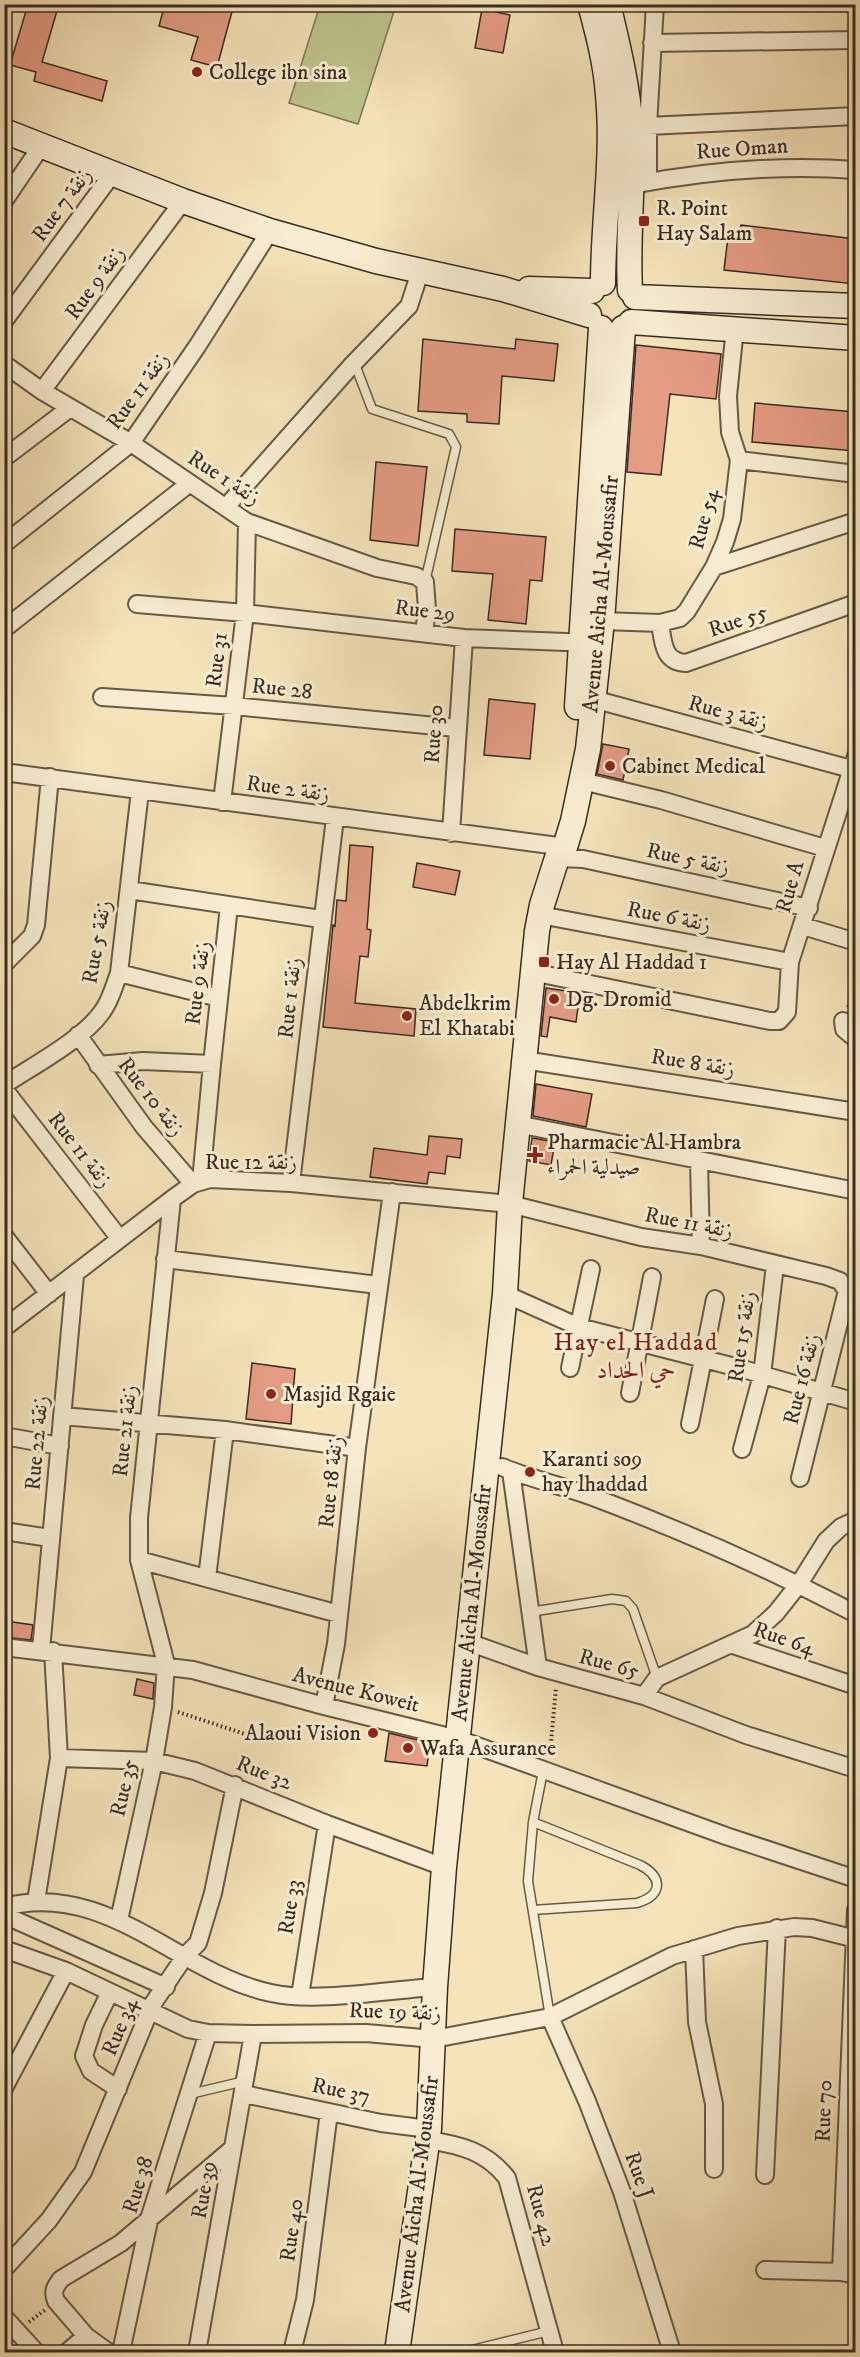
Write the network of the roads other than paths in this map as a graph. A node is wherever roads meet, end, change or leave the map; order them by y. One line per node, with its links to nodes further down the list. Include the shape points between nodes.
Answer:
1 (590, 4): 17 (street, via 608,94 610,134)
2 (655, 4): 5 (street)
3 (608, 5): 12 (street, via 628,92)
4 (855, 40): 5 (street)
5 (652, 43): 7 (street)
6 (855, 116): 7 (street)
7 (648, 126): 12 (street)
8 (5, 132): 9 (street)
9 (42, 145): 11 (street); 13 (street)
10 (855, 170): 12 (street, Rue Oman, via 783,168 713,172)
11 (112, 173): 14 (street); 21 (street, Rue 7 زنقة)
12 (640, 183): 19 (street, via 629,261)
13 (4, 201)
14 (183, 201): 15 (street); 27 (street, Rue 9 زنقة)
15 (270, 231): 16 (street); 29 (street, Rue 11 زنقة)
16 (420, 272): 18 (street); 26 (street, via 410,306)
17 (598, 287): 18 (street); 19 (street, via 618,282); 22 (street, via 588,298)
18 (503, 289): 22 (street)
19 (632, 294): 20 (street); 22 (street, via 636,310)
20 (855, 306)
21 (4, 321)
22 (611, 323): 23 (street); 46 (street, Avenue Aicha Al-Moussafir, via 617,381)
23 (735, 328): 24 (street); 31 (street, via 728,396 730,432)
24 (855, 338)
25 (4, 364): 27 (street, Rue 1 زنقة)
26 (352, 364): 34 (street); 39 (lane, via 372,409 449,434 456,447)
27 (42, 391): 28 (street, Rue 1 زنقة)
28 (70, 408): 29 (street, Rue 1 زنقة); 30 (street)
29 (131, 443): 33 (street, Rue 1 زنقة); 37 (street, Rue 11 زنقة)
30 (4, 458)
31 (739, 460): 32 (street); 38 (street, Rue 54, via 732,519)
32 (855, 474)
33 (190, 483): 34 (street, Rue 1 زنقة); 44 (street)
34 (226, 507): 36 (street, Rue 1 زنقة)
35 (855, 521): 38 (street)
36 (247, 522): 39 (street, Rue 1 زنقة); 42 (street, Rue 31)
37 (4, 544)
38 (714, 567): 43 (street, Rue 54, via 687,611 671,622)
39 (425, 582): 45 (street)
40 (855, 603): 43 (street, Rue 55, via 687,663 674,661 666,654)
41 (137, 604): 42 (street, Rue 29)
42 (245, 613): 45 (street, Rue 29); 50 (street, Rue 31)
43 (660, 623): 46 (street, Rue 54)
44 (4, 628)
45 (424, 633): 47 (street, Rue 29)
46 (595, 636): 47 (street, Rue 29); 49 (street, Avenue Aicha Al-Moussafir); 61 (street, Avenue Aicha Al-Moussafir)
47 (464, 638): 51 (street, Rue 30)
48 (102, 697): 50 (street, Rue 28)
49 (593, 699): 52 (street, Rue 3 زنقة); 55 (street, Avenue Aicha Al-Moussafir)
50 (234, 706): 51 (street, Rue 28); 57 (street, Rue 31)
51 (456, 728): 59 (street, Rue 30)
52 (854, 763): 60 (street, Rue A)
53 (4, 772): 54 (street, Rue 2 زنقة)
54 (50, 777): 56 (street, Rue 2 زنقة); 70 (street, via 36,925 28,941)
55 (582, 781): 60 (street); 61 (street, Avenue Aicha Al-Moussafir)
56 (140, 791): 57 (street, Rue 2 زنقة); 62 (street, Rue 5 زنقة)
57 (222, 802): 58 (street, Rue 2 زنقة)
58 (335, 818): 59 (street, Rue 2 زنقة); 66 (street, Rue 1 زنقة)
59 (451, 833): 61 (street, Rue 2 زنقة)
60 (825, 848): 64 (street, Rue A)
61 (560, 852): 64 (street, Rue 5 زنقة); 65 (street, Avenue Aicha Al-Moussafir)
62 (129, 890): 63 (street); 72 (street, Rue 5 زنقة)
63 (230, 906): 66 (street); 73 (street, Rue 9 زنقة)
64 (809, 908): 67 (street, Rue A)
65 (540, 915): 69 (street, Rue 6 زنقة); 71 (street, Avenue Aicha Al-Moussafir)
66 (321, 919): 85 (street, Rue 1 زنقة)
67 (803, 926): 68 (street); 69 (street, Rue A)
68 (855, 942)
69 (790, 963): 71 (street, Rue A, via 787,1012 779,1021)
70 (4, 964)
71 (532, 972): 77 (street, Avenue Aicha Al-Moussafir)
72 (119, 973): 73 (street); 75 (street, Rue 5 زنقة, via 101,1014)
73 (219, 998): 78 (street, Rue 9 زنقة)
74 (843, 1020): 76 (street, via 844,1029)
75 (78, 1035): 79 (street, Rue 10 زنقة); 80 (street, Rue 5 زنقة)
76 (855, 1039)
77 (524, 1060): 81 (street, Rue 8 زنقة); 82 (street, Avenue Aicha Al-Moussafir)
78 (212, 1064): 79 (street, via 143,1061); 84 (street, Rue 9 زنقة)
79 (98, 1065): 84 (street, Rue 10 زنقة, via 144,1127)
80 (4, 1087): 91 (street, Rue 11 زنقة)
81 (855, 1112)
82 (517, 1124): 83 (street); 89 (street, Avenue Aicha Al-Moussafir)
83 (699, 1161): 86 (street); 92 (street)
84 (197, 1182): 85 (street, Rue 12 زنقة); 88 (street, Rue 12 زنقة)
85 (291, 1183): 87 (street, Rue 12 زنقة)
86 (855, 1191)
87 (392, 1192): 89 (street, Rue 12 زنقة); 98 (street, Rue 18 زنقة)
88 (172, 1199): 91 (street, Rue 12 زنقة); 93 (street, Rue 21 زنقة)
89 (510, 1204): 92 (street, Rue 11 زنقة, via 641,1237); 101 (street, Avenue Aicha Al-Moussafir)
90 (4, 1236): 100 (street)
91 (120, 1239): 96 (street, Rue 12 زنقة)
92 (701, 1246): 94 (street, Rue 11 زنقة)
93 (165, 1259): 98 (street); 113 (street, Rue 21 زنقة)
94 (775, 1265): 99 (street, Rue 11 زنقة, via 840,1281); 108 (street, Rue 15 زنقة)
95 (591, 1269): 104 (street)
96 (75, 1275): 100 (street, Rue 12 زنقة); 112 (street, Rue 22 زنقة)
97 (652, 1277): 105 (street)
98 (378, 1285): 118 (street, Rue 18 زنقة)
99 (851, 1292): 109 (street, Rue 16 زنقة)
100 (49, 1294): 103 (street, Rue 12 زنقة)
101 (505, 1294): 104 (street); 120 (street, Avenue Aicha Al-Moussafir)
102 (715, 1299): 106 (street)
103 (4, 1328)
104 (579, 1328): 105 (street); 107 (street)
105 (640, 1343): 106 (street); 110 (street)
106 (703, 1359): 108 (street); 114 (street)
107 (570, 1368)
108 (762, 1375): 109 (street); 119 (street, Rue 15 زنقة)
109 (822, 1392): 111 (street); 122 (street, Rue 16 زنقة)
110 (630, 1393)
111 (855, 1402)
112 (62, 1416): 113 (street); 117 (street, Rue 22 زنقة)
113 (147, 1424): 115 (street); 126 (street, Rue 21 زنقة)
114 (690, 1424)
115 (225, 1430): 118 (street); 127 (street)
116 (4, 1436): 117 (street)
117 (60, 1446): 125 (street, Rue 22 زنقة)
118 (357, 1448): 130 (street, Rue 18 زنقة)
119 (742, 1449)
120 (487, 1461): 121 (street); 132 (street, Avenue Aicha Al-Moussafir)
121 (511, 1470): 128 (street, via 641,1516); 129 (street)
122 (800, 1478)
123 (855, 1520): 128 (street, via 826,1541)
124 (4, 1531): 125 (street)
125 (50, 1538): 135 (street, Rue 22 زنقة)
126 (139, 1560): 127 (street); 136 (street, Rue 21 زنقة)
127 (207, 1578): 130 (street)
128 (799, 1584): 131 (street); 133 (street, via 764,1624)
129 (530, 1612): 137 (street); 138 (lane, via 612,1599 626,1601 633,1609)
130 (339, 1614): 141 (street, Rue 18 زنقة)
131 (855, 1614)
132 (468, 1642): 137 (street, Rue 65); 142 (street, Avenue Aicha Al-Moussafir)
133 (733, 1645): 138 (street); 139 (street, Rue 64)
134 (4, 1647): 135 (street, Avenue Koweit)
135 (47, 1651): 136 (street, Avenue Koweit); 143 (street, Rue 22 زنقة)
136 (166, 1664): 141 (street, Avenue Koweit); 144 (street, Rue 35, via 164,1707)
137 (538, 1667): 140 (street, Rue 65)
138 (657, 1678): 140 (street)
139 (855, 1686)
140 (644, 1696): 145 (street, Rue 65, via 747,1735)
141 (324, 1706): 142 (street, Avenue Koweit)
142 (458, 1739): 146 (street, Avenue Koweit); 150 (street, Avenue Aicha Al-Moussafir)
143 (59, 1758): 144 (street, Rue 32); 152 (street, Rue 22 زنقة)
144 (154, 1761): 147 (street, Rue 32, via 195,1770); 157 (street, Rue 35)
145 (855, 1769)
146 (546, 1772): 148 (lane); 151 (street, Avenue Koweit)
147 (235, 1785): 149 (street, Rue 32); 162 (street, Rue 34, via 205,1927 198,1943)
148 (533, 1822): 154 (lane, via 528,1881); 154 (lane, via 651,1871 657,1889 650,1899 637,1903)
149 (327, 1824): 150 (street, Rue 32); 167 (street, Rue 33)
150 (444, 1867): 165 (street, Avenue Aicha Al-Moussafir)
151 (855, 1879)
152 (36, 1901): 153 (street); 157 (street, via 54,1901)
153 (4, 1907)
154 (533, 1910): 169 (lane)
155 (855, 1910): 159 (street, Rue 70)
156 (4, 1915): 164 (street)
157 (119, 1920): 162 (street)
158 (777, 1928): 159 (street, Rue 19 زنقة, via 812,1928); 160 (street, Rue 19 زنقة); 183 (street)
159 (854, 1936): 170 (street, Rue 70)
160 (694, 1949): 169 (street, Rue 19 زنقة, via 641,1970); 182 (street, via 697,2022 714,2104)
161 (5, 1950): 163 (street, Rue 19 زنقة)
162 (185, 1956): 164 (street, Rue 34); 167 (street, via 227,1979 273,1994)
163 (66, 1971): 166 (street, Rue 19 زنقة); 175 (street)
164 (166, 1987): 168 (street, Rue 34)
165 (435, 1987): 167 (street); 173 (street, Avenue Aicha Al-Moussafir)
166 (110, 1992): 168 (street, Rue 19 زنقة); 176 (street, via 84,2056 91,2072)
167 (300, 1996)
168 (151, 2011): 171 (street, Rue 19 زنقة, via 188,2029); 176 (street, Rue 34)
169 (550, 2017): 173 (street, Rue 19 زنقة); 201 (street, Rue J, via 622,2192)
170 (852, 2030): 179 (street, Rue 70)
171 (208, 2033): 172 (street, Rue 19 زنقة); 177 (street, Rue 38)
172 (253, 2034): 173 (street, Rue 19 زنقة, via 366,2033); 174 (street, Rue 39)
173 (434, 2039): 180 (street, Avenue Aicha Al-Moussafir)
174 (245, 2087): 177 (lane); 178 (street, Rue 37); 181 (street, Rue 39)
175 (4, 2088)
176 (118, 2090): 186 (street, Rue 34, via 83,2172 49,2220)
177 (190, 2094): 185 (street, Rue 38)
178 (329, 2112): 180 (street, Rue 37); 197 (street, Rue 40, via 305,2300)
179 (850, 2129): 184 (street, Rue 70)
180 (429, 2134): 190 (street, Rue 42, via 480,2153 507,2178); 198 (street, Avenue Aicha Al-Moussafir)
181 (233, 2148): 185 (street); 196 (street, Rue 39)
182 (714, 2169)
183 (765, 2175)
184 (849, 2204): 188 (street, Rue 70)
185 (150, 2216): 191 (street, via 121,2243 69,2273 55,2286 53,2295); 195 (street, Rue 38)
186 (4, 2269)
187 (765, 2270): 188 (street)
188 (848, 2273)
189 (4, 2317): 192 (street)
190 (549, 2331): 199 (lane); 200 (street, Rue 42)
191 (86, 2336): 193 (street); 194 (street)
192 (36, 2352)
193 (67, 2352)
194 (108, 2352)
195 (121, 2352)
196 (197, 2352)
197 (292, 2352)
198 (397, 2352)
199 (464, 2352)
200 (555, 2352)
201 (672, 2352)

